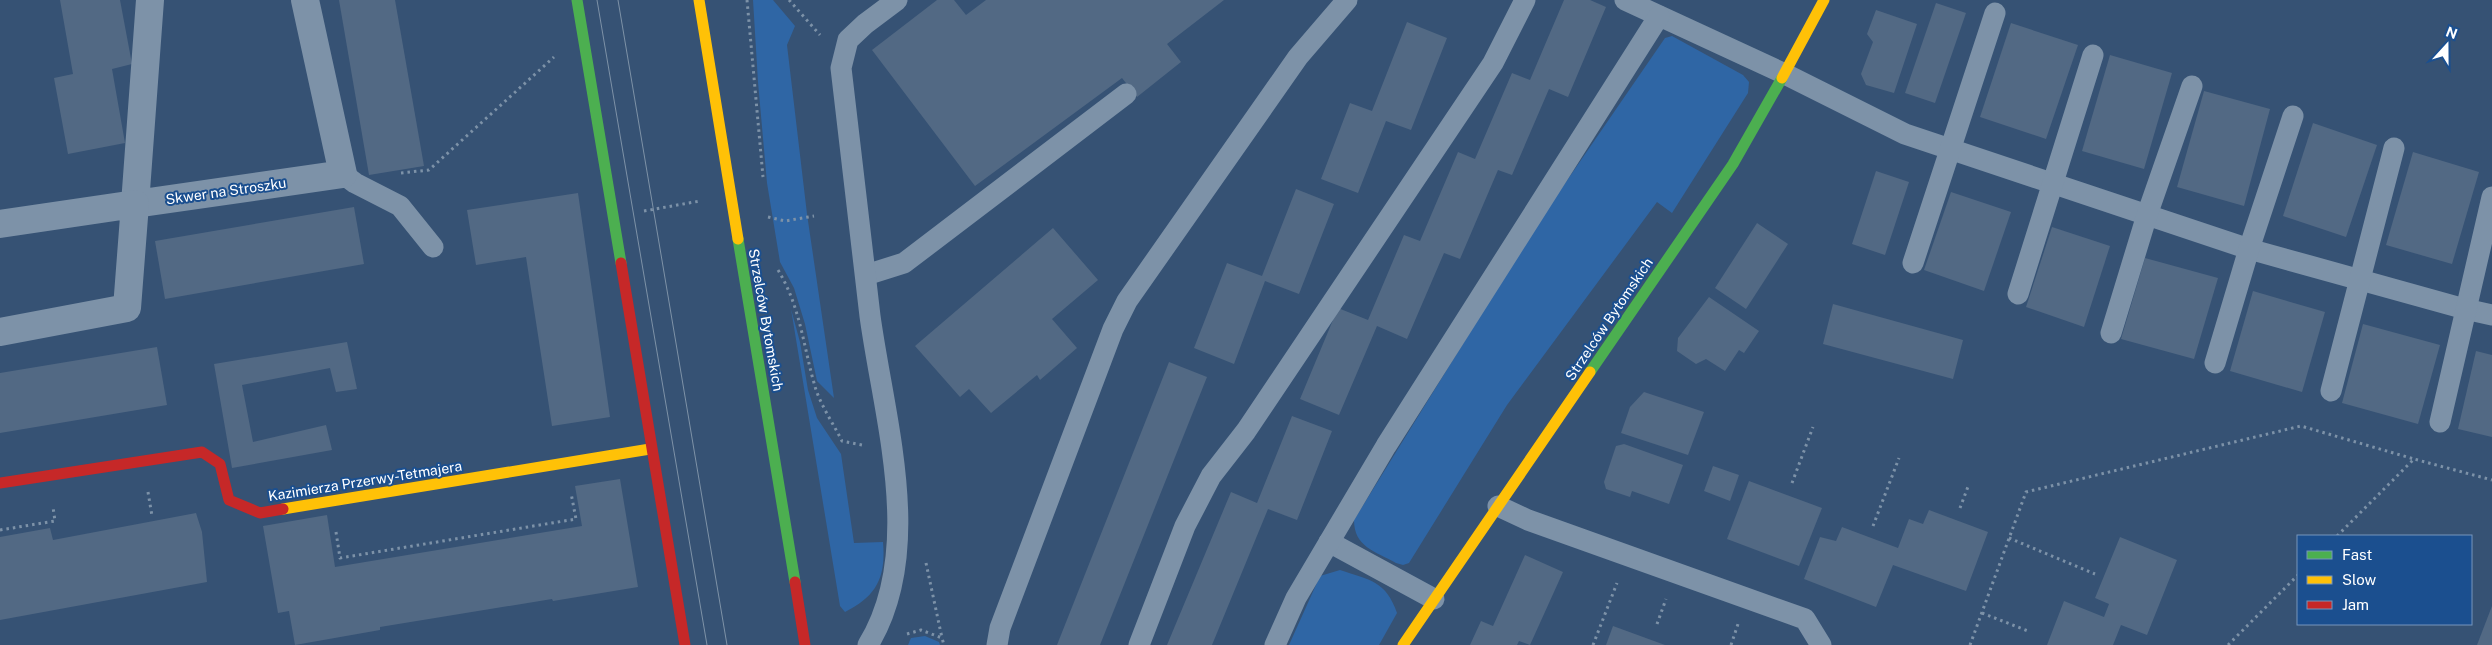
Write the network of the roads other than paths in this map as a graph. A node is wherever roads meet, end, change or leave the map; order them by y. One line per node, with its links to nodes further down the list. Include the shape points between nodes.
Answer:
1 (150, 0): 22 (street)
2 (305, 0): 19 (street)
3 (577, 0): 38 (main road)
4 (699, 0): 44 (main road, Strzelców Bytomskich)
5 (897, 0): 28 (lane, via 848,40 841,68)
6 (1347, 0): 46 (lane, via 1298,57 1127,301 1113,329 1000,628)
7 (1525, 0): 47 (lane, via 1493,63 1246,431 1211,476 1185,526)
8 (1625, 0): 11 (lane)
9 (1824, 0): 13 (main road, Strzelców Bytomskich)
10 (1995, 12): 18 (lane)
11 (1659, 16): 13 (lane); 41 (lane, via 1386,446)
12 (2093, 55): 20 (lane)
13 (1785, 74): 18 (lane, via 1905,134); 40 (main road, Strzelców Bytomskich, via 1733,164)
14 (2192, 86): 23 (lane)
15 (1126, 94): 28 (lane, via 904,263)
16 (2293, 116): 26 (lane)
17 (2394, 148): 29 (lane)
18 (1951, 149): 20 (lane); 27 (lane)
19 (343, 174): 22 (street, Skwer na Stroszku); 25 (lane, via 355,184 400,206)
20 (2052, 183): 23 (lane); 30 (lane)
21 (2492, 197): 31 (lane)
22 (135, 204): 24 (street, Skwer na Stroszku); 33 (street, via 127,308)
23 (2147, 215): 26 (lane); 34 (lane)
24 (0, 224)
25 (433, 247)
26 (2249, 249): 29 (lane); 35 (lane)
27 (1913, 263)
28 (866, 274): 45 (lane, via 896,479 898,527 896,561 887,600)
29 (2359, 280): 31 (lane); 36 (lane)
30 (2018, 294)
31 (2465, 310): 32 (lane); 37 (lane)
32 (2492, 315)
33 (0, 332)
34 (2110, 333)
35 (2215, 363)
36 (2331, 391)
37 (2440, 422)
38 (650, 449): 39 (main road, Kazimierza Przerwy-Tetmajera, via 260,514 229,500 220,464 202,452); 43 (main road)
39 (0, 483)
40 (1498, 506): 42 (main road, Strzelców Bytomskich); 50 (lane, via 1528,520 1805,619)
41 (1329, 542): 42 (lane); 48 (lane, via 1296,598)
42 (1434, 599): 49 (main road, Strzelców Bytomskich)
43 (684, 645)
44 (805, 645)
45 (868, 645)
46 (997, 645)
47 (1140, 645)
48 (1275, 645)
49 (1403, 645)
50 (1820, 645)

